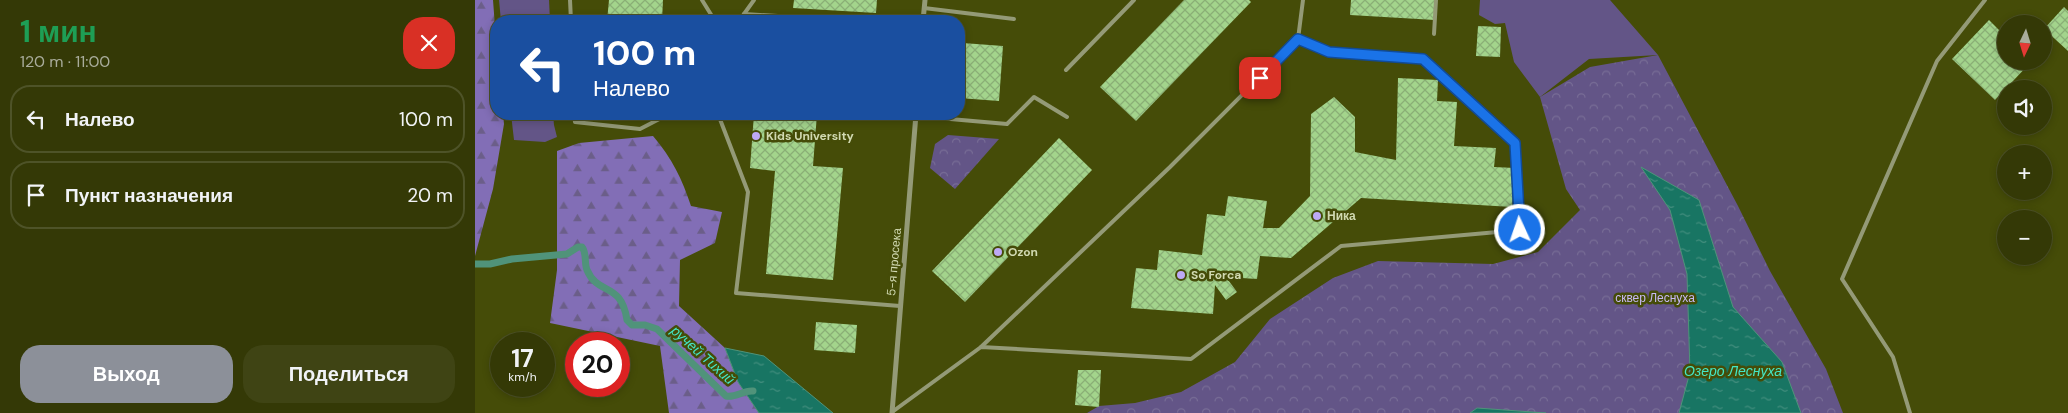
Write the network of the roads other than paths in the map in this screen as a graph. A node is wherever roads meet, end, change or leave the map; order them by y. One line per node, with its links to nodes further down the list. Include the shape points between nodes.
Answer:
1 (570, 0): 11 (lane)
2 (701, 0): 12 (lane)
3 (754, 0): 10 (lane)
4 (925, 0): 9 (street)
5 (1134, 0): 18 (lane)
6 (1303, 0): 17 (lane)
7 (1436, 0): 16 (lane)
8 (1985, 0): 28 (lane, via 1937,61 1842,279 1893,357)
9 (924, 8): 14 (street); 15 (lane)
10 (744, 14): 13 (lane)
11 (571, 15)
12 (711, 15)
13 (760, 15)
14 (923, 15)
15 (1014, 19)
16 (1434, 34)
17 (1298, 39): 26 (lane, via 1170,167); 26 (lane, via 1329,52 1423,59 1515,143 1520,230 1341,246 1191,359)
18 (1066, 70)
19 (1067, 117): 24 (lane, via 1034,97 1007,124)
20 (575, 120): 21 (lane, via 640,129)
21 (657, 120)
22 (720, 120): 25 (lane, via 748,192 736,293)
23 (916, 120): 25 (street, 5-я просека)
24 (965, 120)
25 (900, 306): 27 (street, 5-я просека)
26 (981, 347): 27 (lane)
27 (892, 412)
28 (1910, 413)

